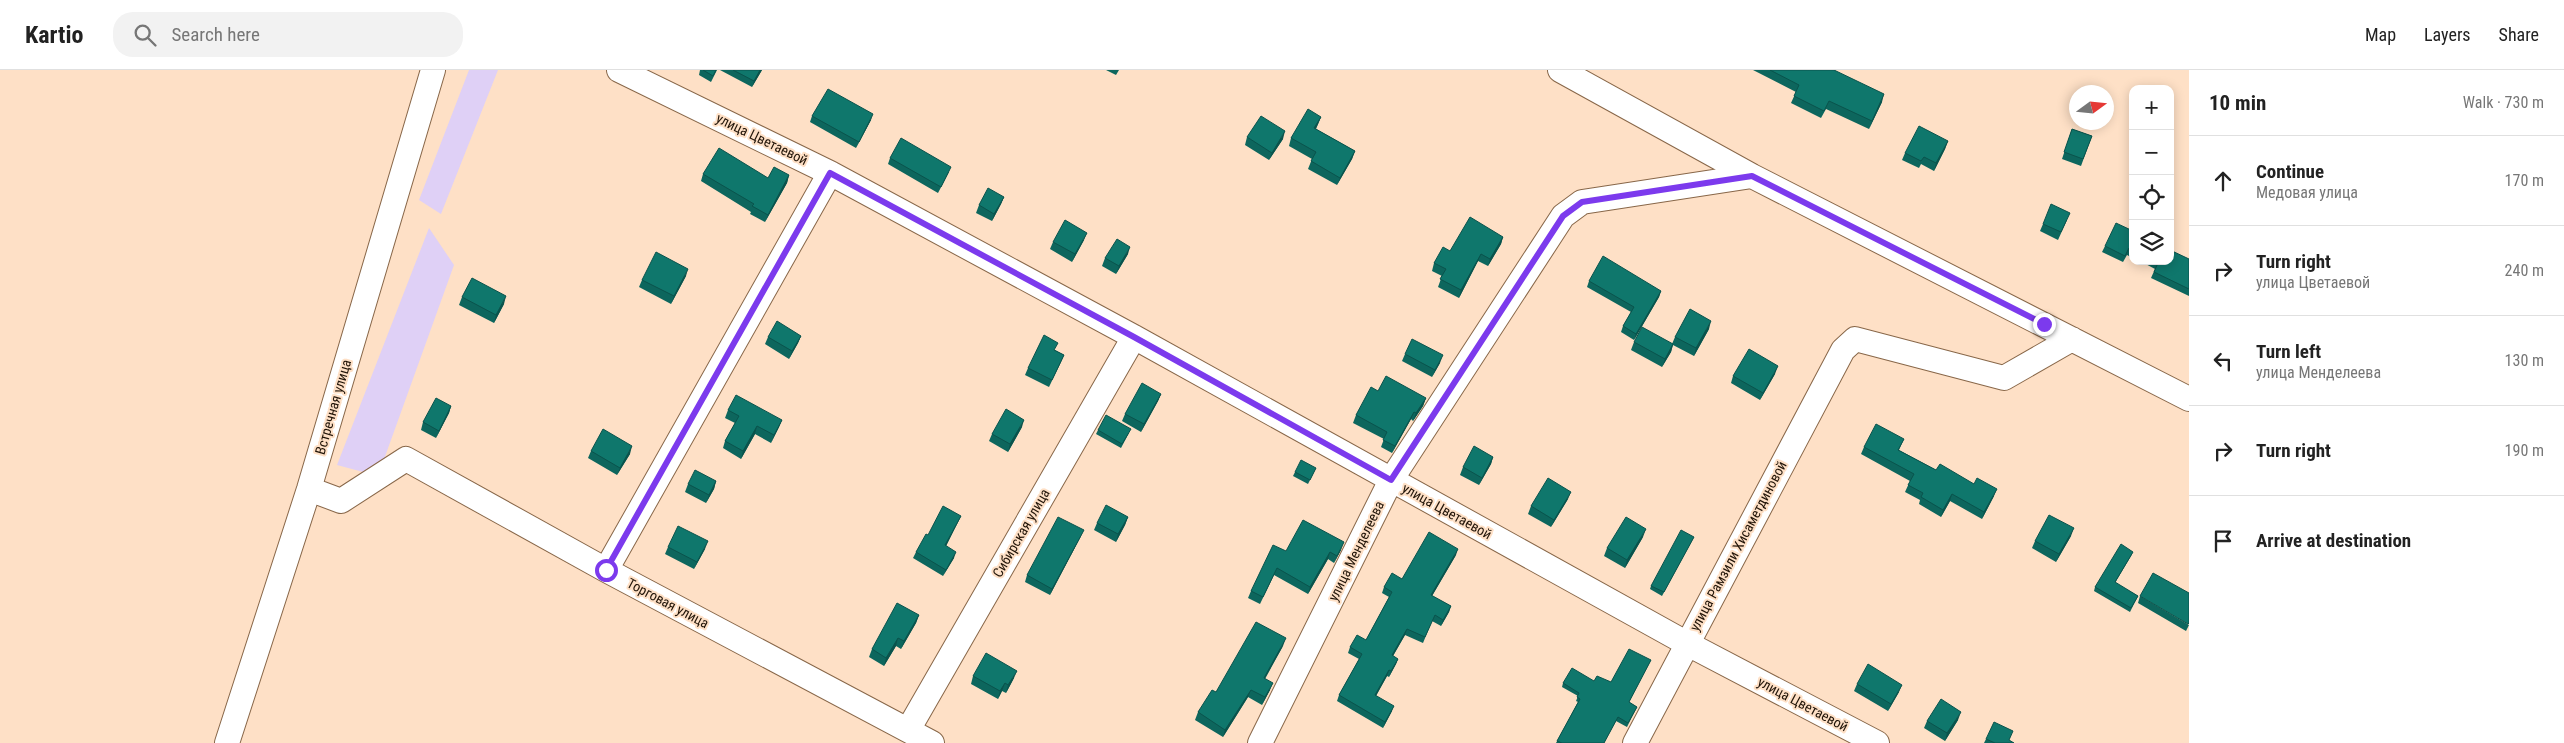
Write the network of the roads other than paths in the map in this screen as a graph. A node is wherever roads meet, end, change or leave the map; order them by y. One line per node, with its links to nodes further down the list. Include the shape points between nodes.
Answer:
1 (433, 70): 10 (street, Встречная улица)
2 (619, 70): 4 (street, улица Цветаевой)
3 (1560, 70): 5 (street)
4 (830, 173): 6 (street, улица Цветаевой); 11 (street)
5 (1752, 176): 7 (street); 9 (street, улица Менделеева, via 1582,202 1563,216)
6 (1134, 337): 9 (street, улица Цветаевой); 13 (street, Сибирская улица)
7 (2072, 339): 8 (street); 12 (street, улица Рамзили Хисаметдиновой, via 2004,378 1855,339 1843,350)
8 (2189, 399)
9 (1391, 480): 12 (street, улица Цветаевой); 16 (street, улица Менделеева)
10 (309, 489): 11 (street, Торговая улица, via 341,501 406,459); 14 (street, Встречная улица)
11 (606, 570): 13 (street, Торговая улица)
12 (1686, 643): 17 (street, улица Рамзили Хисаметдиновой); 18 (street, улица Цветаевой)
13 (908, 730): 15 (street, Торговая улица)
14 (227, 743)
15 (932, 743)
16 (1260, 743)
17 (1635, 743)
18 (1877, 743)

